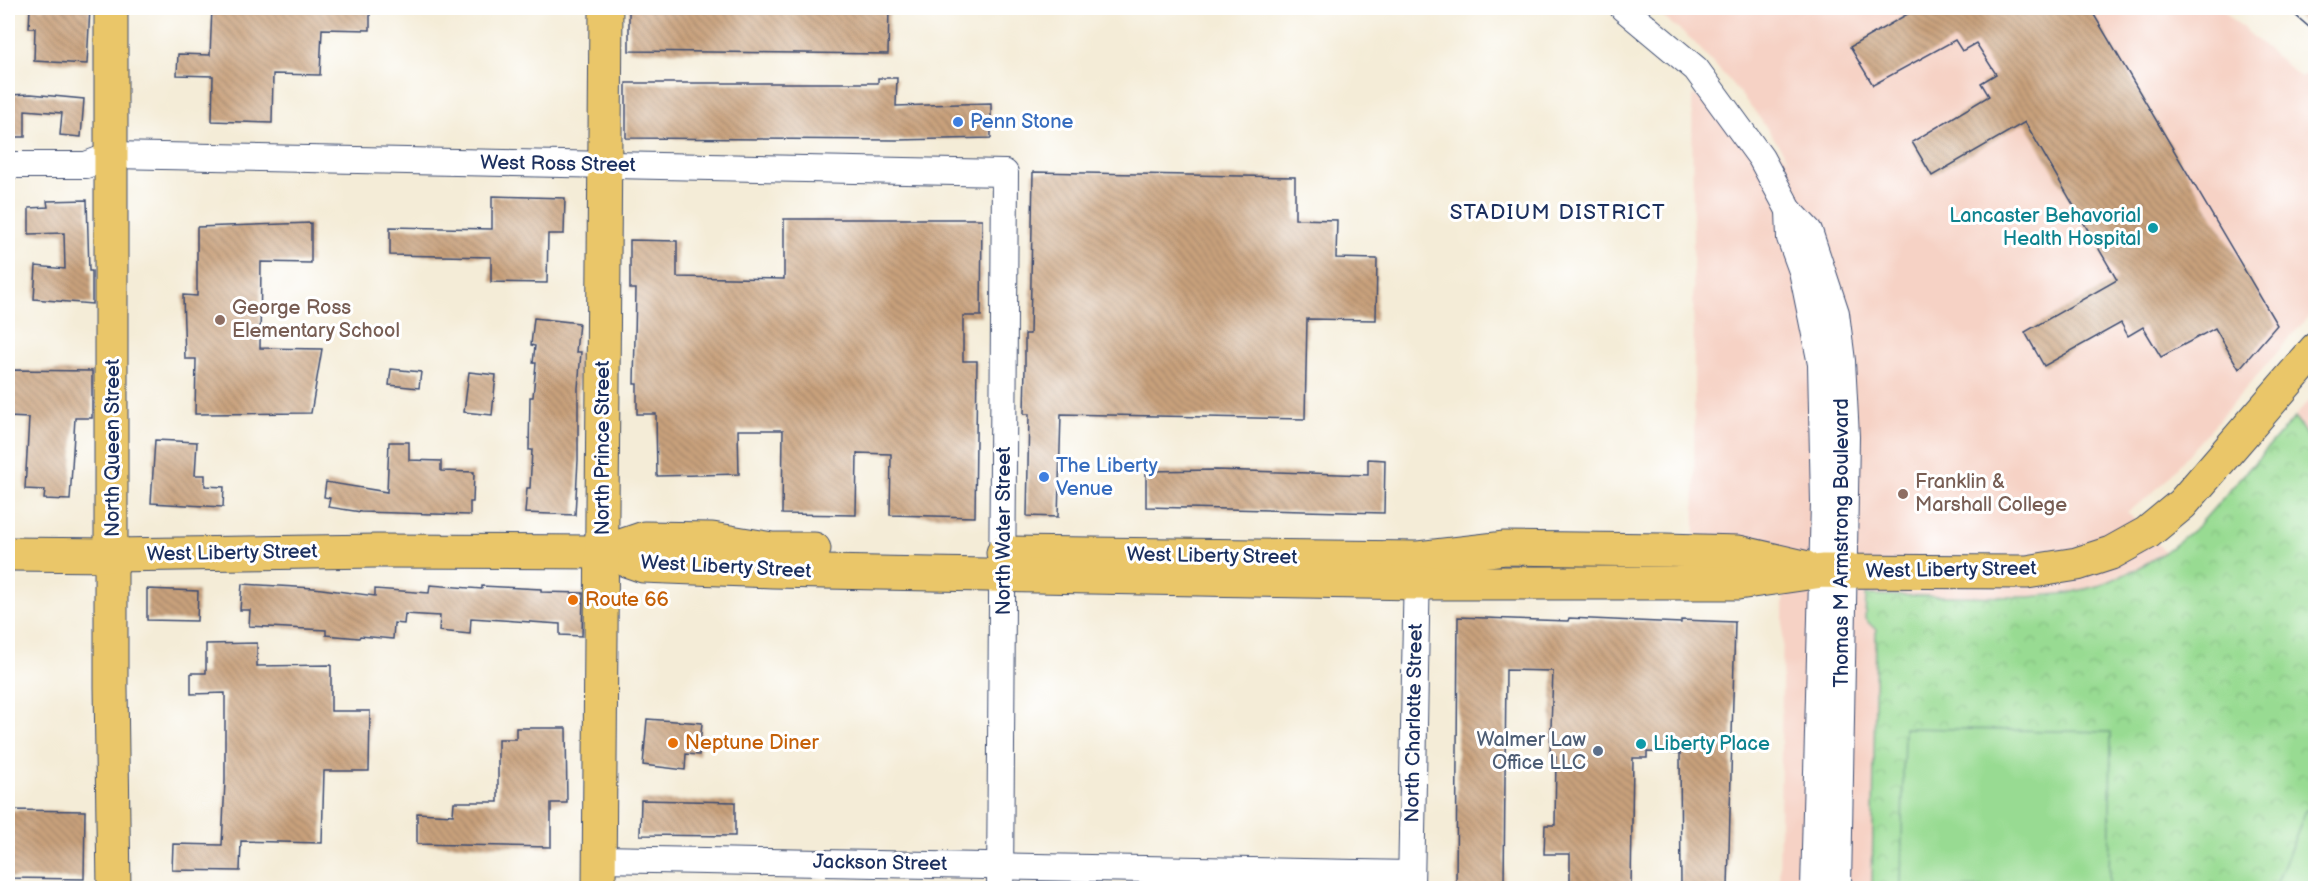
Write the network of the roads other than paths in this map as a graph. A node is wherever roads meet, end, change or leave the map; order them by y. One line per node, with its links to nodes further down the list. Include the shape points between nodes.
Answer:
1 (111, 8): 4 (main road, North Queen Street)
2 (606, 8): 6 (main road, North Prince Street)
3 (1623, 8): 14 (street, Thomas M Armstrong Boulevard, via 1696,69 1761,158 1789,210 1790,238 1802,271 1821,364 1824,492)
4 (112, 155): 5 (street, via 86,165); 6 (street, West Ross Street); 11 (main road, North Queen Street)
5 (8, 165)
6 (604, 165): 7 (street, West Ross Street); 9 (main road, North Prince Street)
7 (1005, 173): 12 (street, North Water Street)
8 (2316, 349): 14 (main road, West Liberty Street, via 2182,504 2147,533 2111,553 2078,564 2027,572)
9 (603, 552): 11 (main road, West Liberty Street); 12 (main road, West Liberty Street, via 644,566); 15 (main road, North Prince Street)
10 (8, 554): 11 (main road, West Liberty Street)
11 (112, 555): 18 (main road, North Queen Street)
12 (1004, 565): 13 (main road, West Liberty Street); 16 (street, North Water Street)
13 (1417, 571): 14 (main road, West Liberty Street, via 1738,583); 17 (street, North Charlotte Street)
14 (1833, 571): 19 (street, Thomas M Armstrong Boulevard); 20 (street, Thomas M Armstrong Boulevard)
15 (600, 874): 16 (street, Jackson Street)
16 (1000, 877): 17 (street, Jackson Street)
17 (1411, 881)
18 (114, 888)
19 (1814, 888)
20 (1838, 888)

